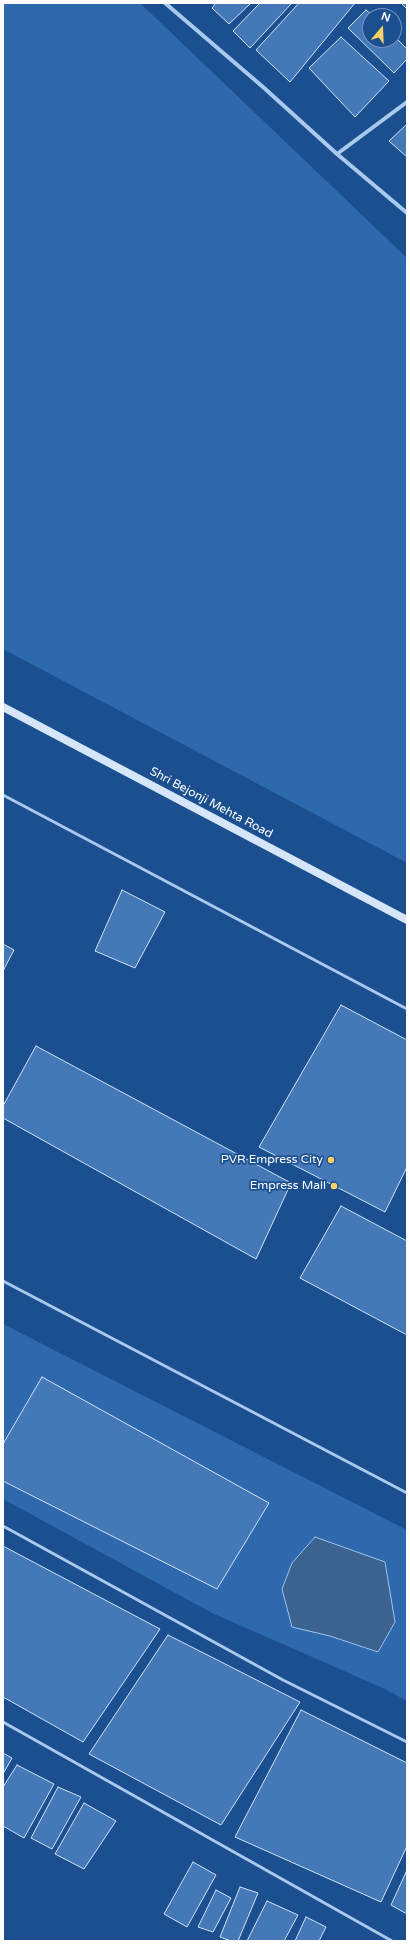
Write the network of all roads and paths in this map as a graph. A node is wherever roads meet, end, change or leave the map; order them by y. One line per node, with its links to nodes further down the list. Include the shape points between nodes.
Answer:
1 (165, 3): 3 (street)
2 (407, 102): 3 (street)
3 (337, 154): 4 (street)
4 (407, 213)
5 (3, 707): 7 (main road, Shri Bejonji Mehta Road)
6 (3, 795): 8 (lane)
7 (407, 920)
8 (407, 1009)
9 (3, 1281): 10 (lane)
10 (407, 1492)
11 (3, 1526): 13 (lane, via 283,1680)
12 (3, 1722): 14 (lane)
13 (407, 1742)
14 (392, 1941)

